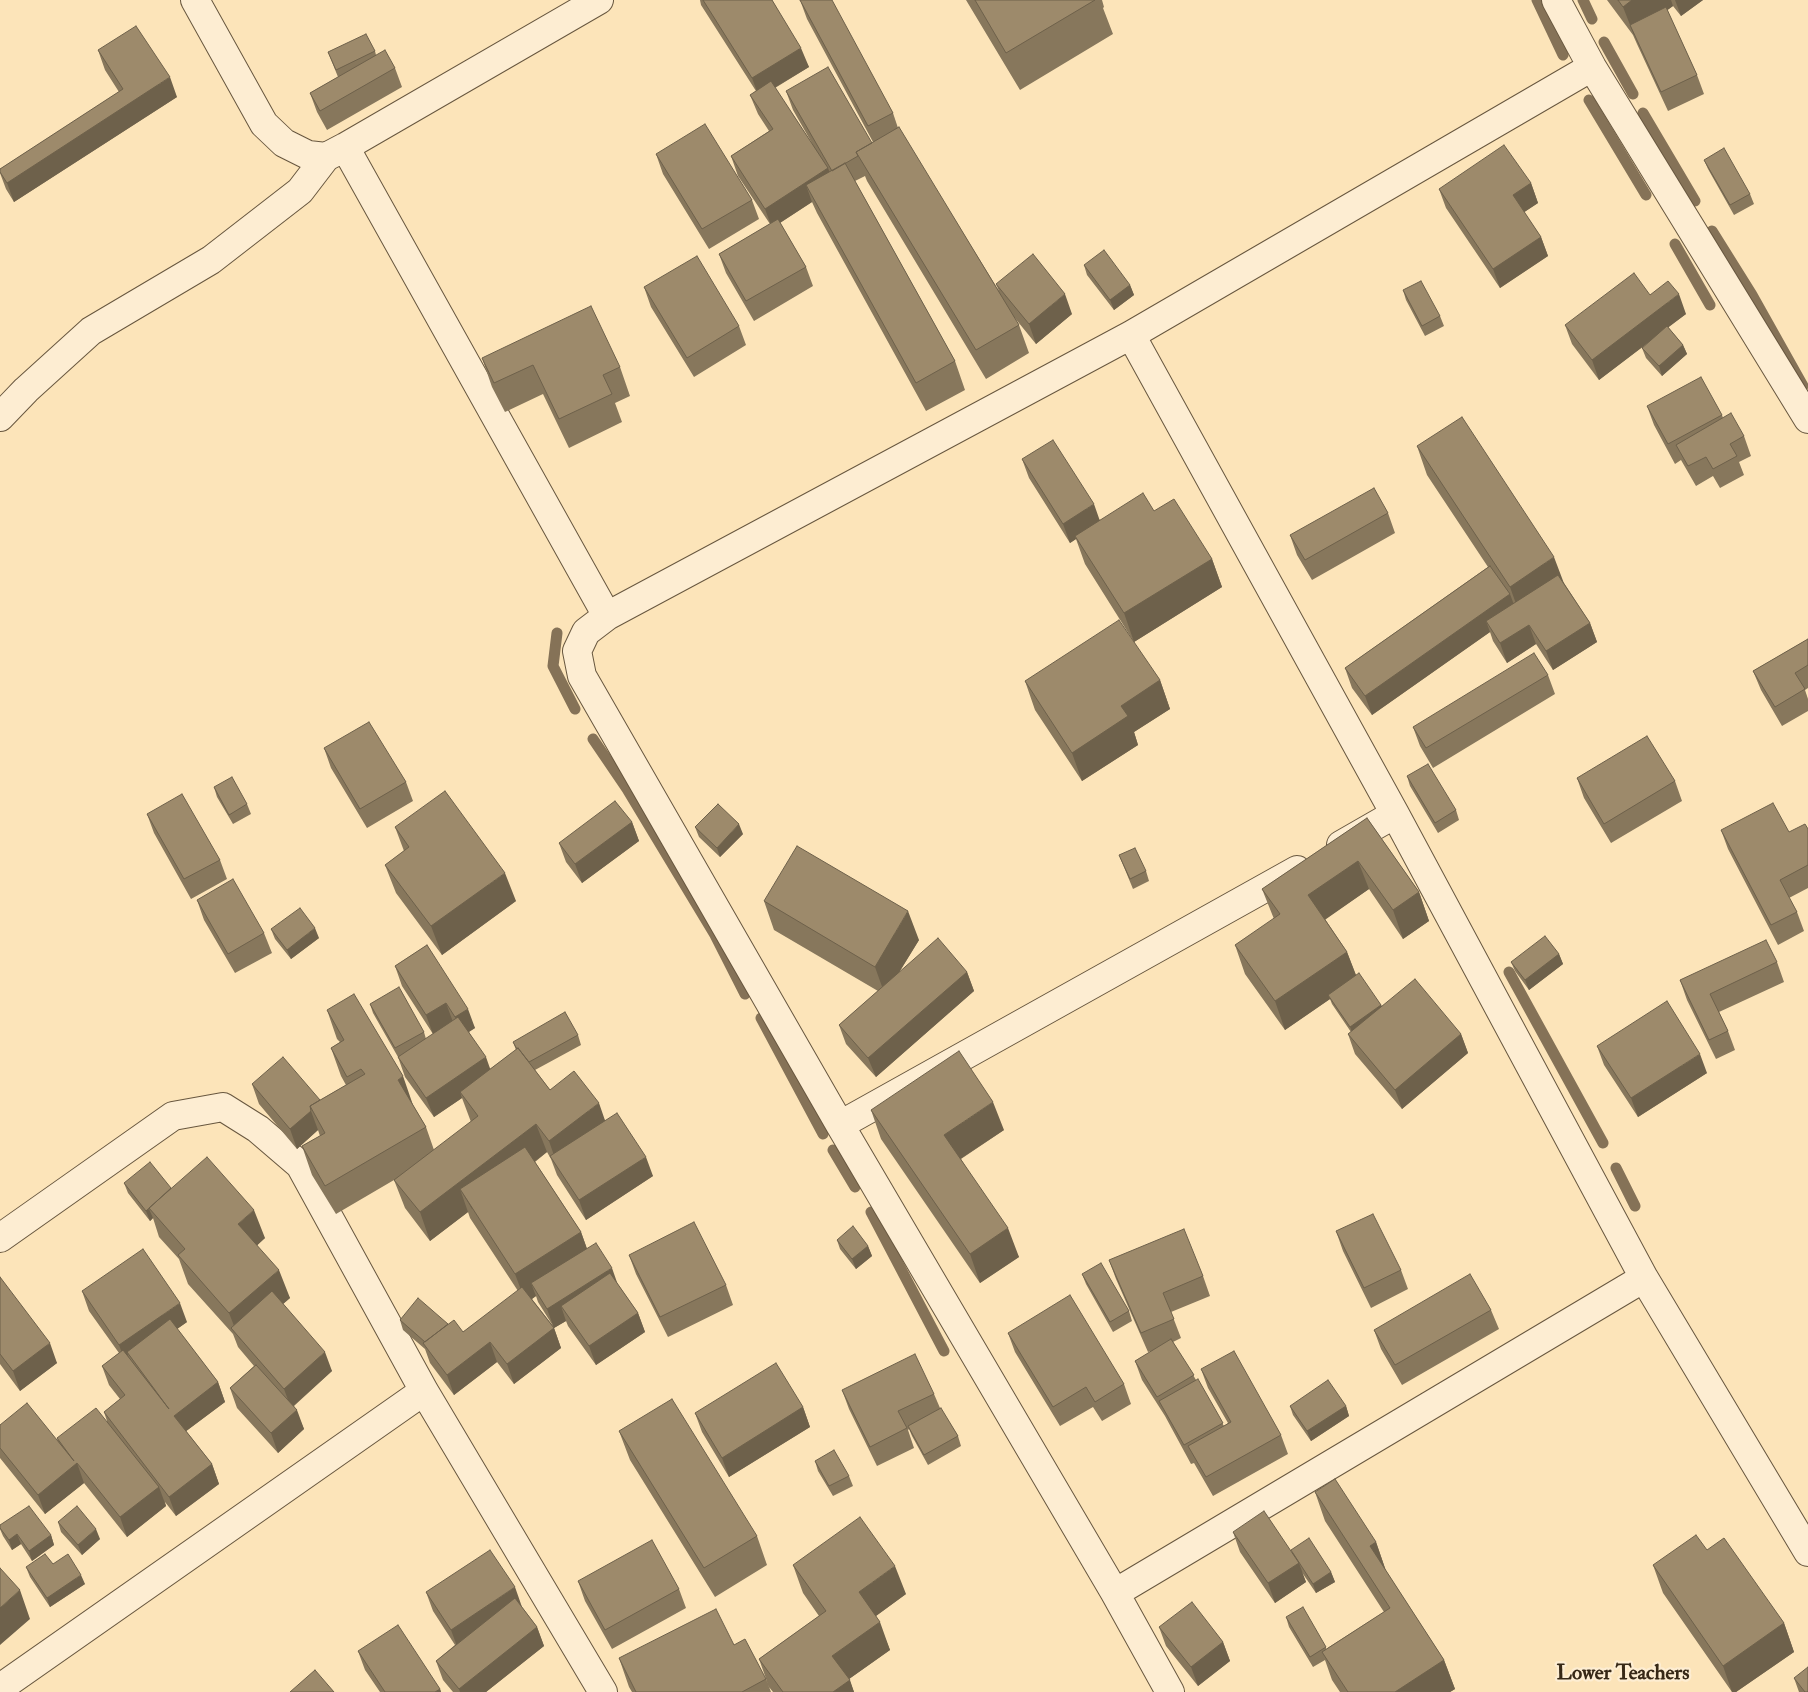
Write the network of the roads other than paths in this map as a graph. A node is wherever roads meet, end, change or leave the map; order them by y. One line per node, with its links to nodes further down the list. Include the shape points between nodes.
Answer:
1 (195, 0): 5 (street, via 264,124 284,143 308,155)
2 (599, 0): 5 (street)
3 (1556, 0): 4 (street)
4 (1592, 67): 6 (street); 8 (street)
5 (336, 152): 7 (street, via 300,191 211,260 91,331); 9 (street)
6 (1130, 335): 9 (street); 10 (street)
7 (0, 418)
8 (1808, 419)
9 (607, 616): 11 (street, via 586,632 577,651 582,676)
10 (1396, 814): 11 (street); 13 (street)
11 (840, 1125): 16 (street)
12 (0, 1238): 14 (street, via 172,1116 223,1107 258,1129 300,1165)
13 (1644, 1278): 15 (street); 16 (street)
14 (424, 1391): 17 (street); 18 (street)
15 (1808, 1552)
16 (1115, 1593): 19 (street)
17 (0, 1688)
18 (603, 1692)
19 (1170, 1692)

